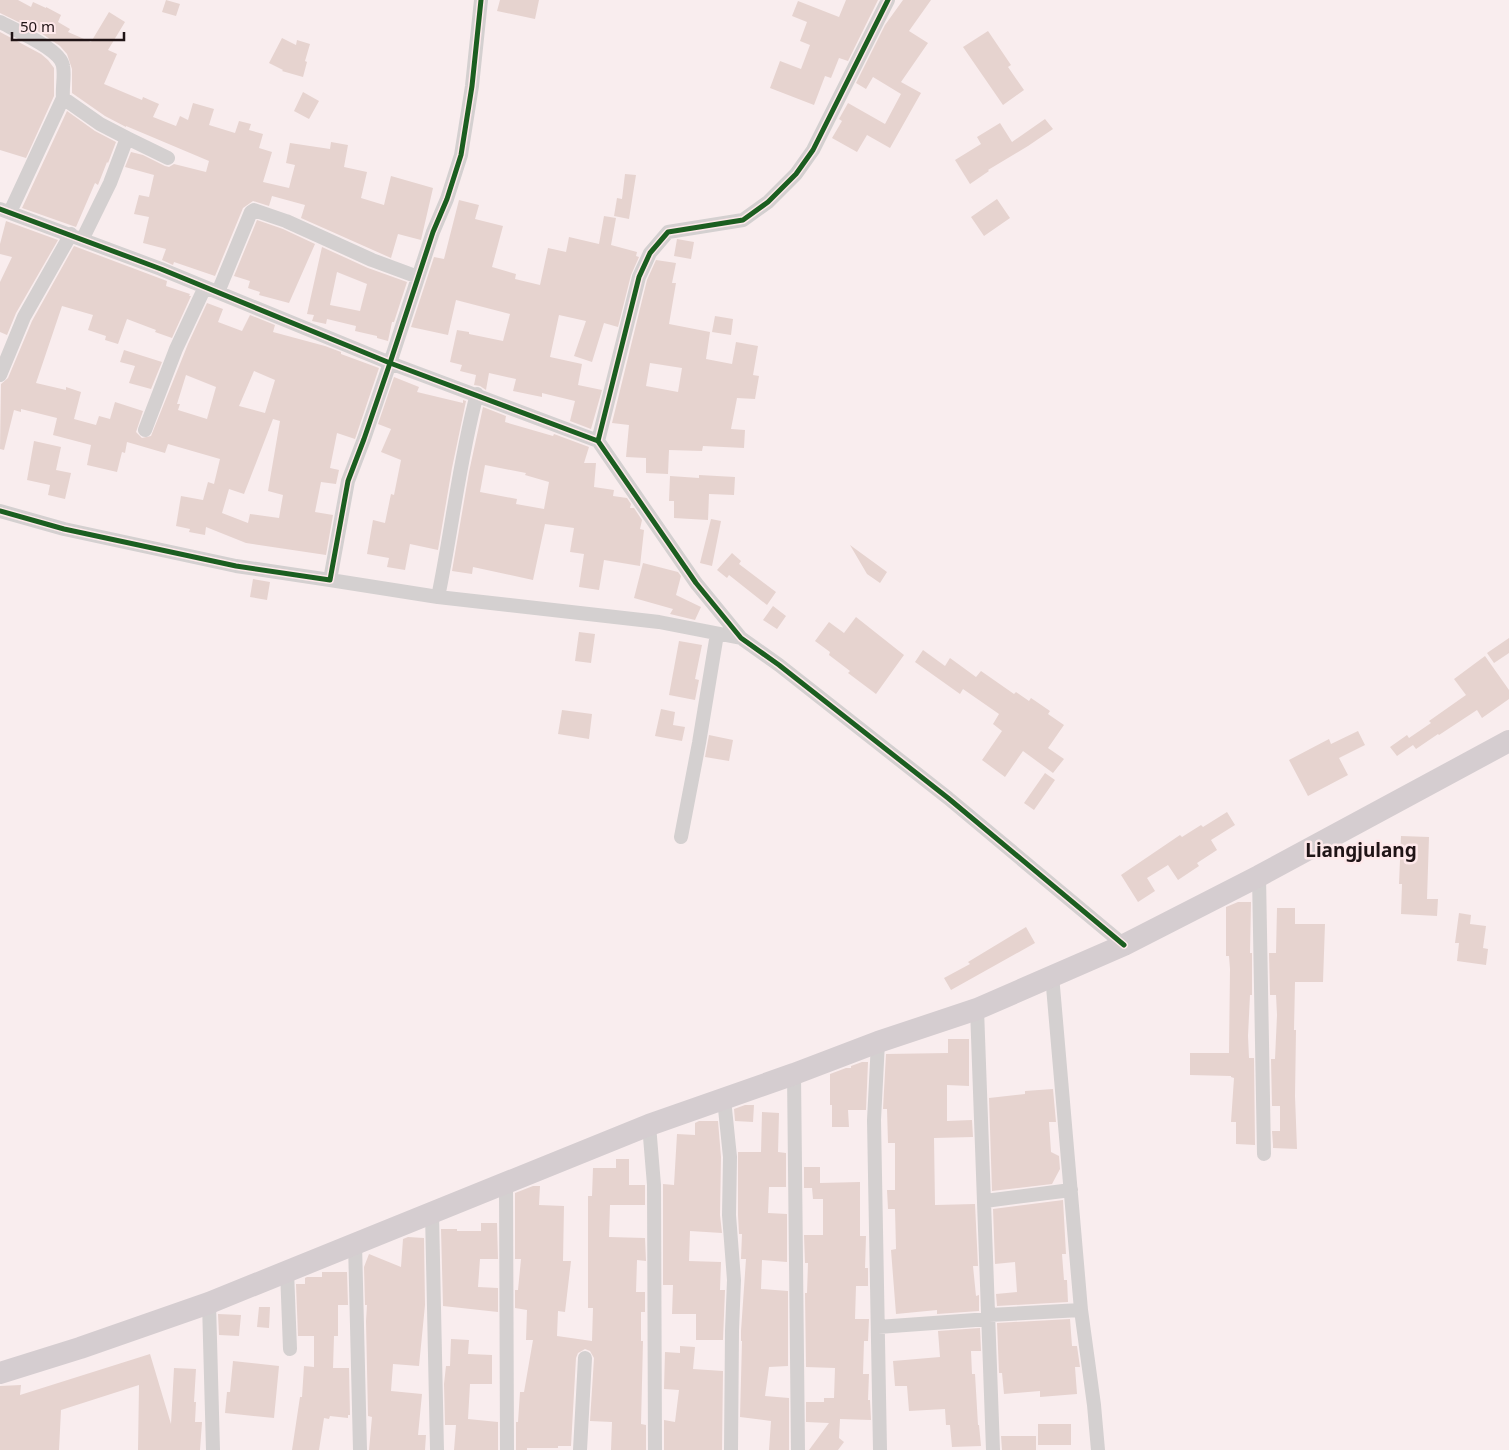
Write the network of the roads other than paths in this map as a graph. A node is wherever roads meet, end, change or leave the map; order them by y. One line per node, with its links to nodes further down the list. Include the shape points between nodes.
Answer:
1 (481, 0): 9 (street, via 461,155)
2 (888, 0): 15 (street, via 813,150 796,174 768,202 743,220 668,232 650,253 639,277)
3 (0, 22): 4 (street, via 55,52 63,66)
4 (63, 98): 5 (street); 7 (street)
5 (127, 138): 6 (street); 8 (street, via 110,183)
6 (168, 158)
7 (3, 212): 8 (street)
8 (77, 236): 10 (street); 12 (street, via 24,317)
9 (418, 277): 10 (street, via 254,210); 11 (street)
10 (211, 290): 11 (street); 14 (street, via 176,349)
11 (390, 363): 13 (street); 17 (street, via 348,481)
12 (0, 374)
13 (477, 394): 15 (street); 18 (street, via 466,436)
14 (145, 430)
15 (598, 441): 20 (street, via 696,583)
16 (0, 511): 17 (street, via 64,529 236,566)
17 (330, 580): 18 (street)
18 (438, 597): 19 (street, via 659,622)
19 (717, 634): 20 (street); 22 (street)
20 (741, 638): 24 (street, via 948,798)
21 (1509, 741): 23 (main road)
22 (681, 836)
23 (1259, 876): 24 (main road); 31 (street)
24 (1124, 945): 25 (main road)
25 (1052, 976): 26 (main road); 33 (street)
26 (978, 1009): 27 (main road); 34 (street)
27 (878, 1042): 28 (main road); 41 (street, via 874,1120)
28 (794, 1074): 29 (main road); 52 (street)
29 (724, 1099): 30 (main road); 51 (street, via 730,1156 734,1280)
30 (649, 1125): 32 (main road); 50 (street, via 654,1185)
31 (1264, 1154)
32 (506, 1183): 35 (main road); 48 (street)
33 (1072, 1190): 34 (street); 39 (street)
34 (985, 1201): 40 (street)
35 (432, 1213): 36 (main road); 47 (street)
36 (355, 1244): 37 (main road); 46 (street)
37 (287, 1271): 38 (main road); 42 (street)
38 (209, 1303): 44 (main road); 45 (street)
39 (1080, 1310): 40 (street); 55 (street)
40 (989, 1317): 41 (street); 54 (street)
41 (878, 1327): 53 (street)
42 (290, 1349)
43 (585, 1358): 49 (street)
44 (0, 1373)
45 (213, 1450)
46 (360, 1450)
47 (436, 1450)
48 (507, 1450)
49 (580, 1450)
50 (655, 1450)
51 (731, 1450)
52 (798, 1450)
53 (880, 1450)
54 (993, 1450)
55 (1098, 1450)

